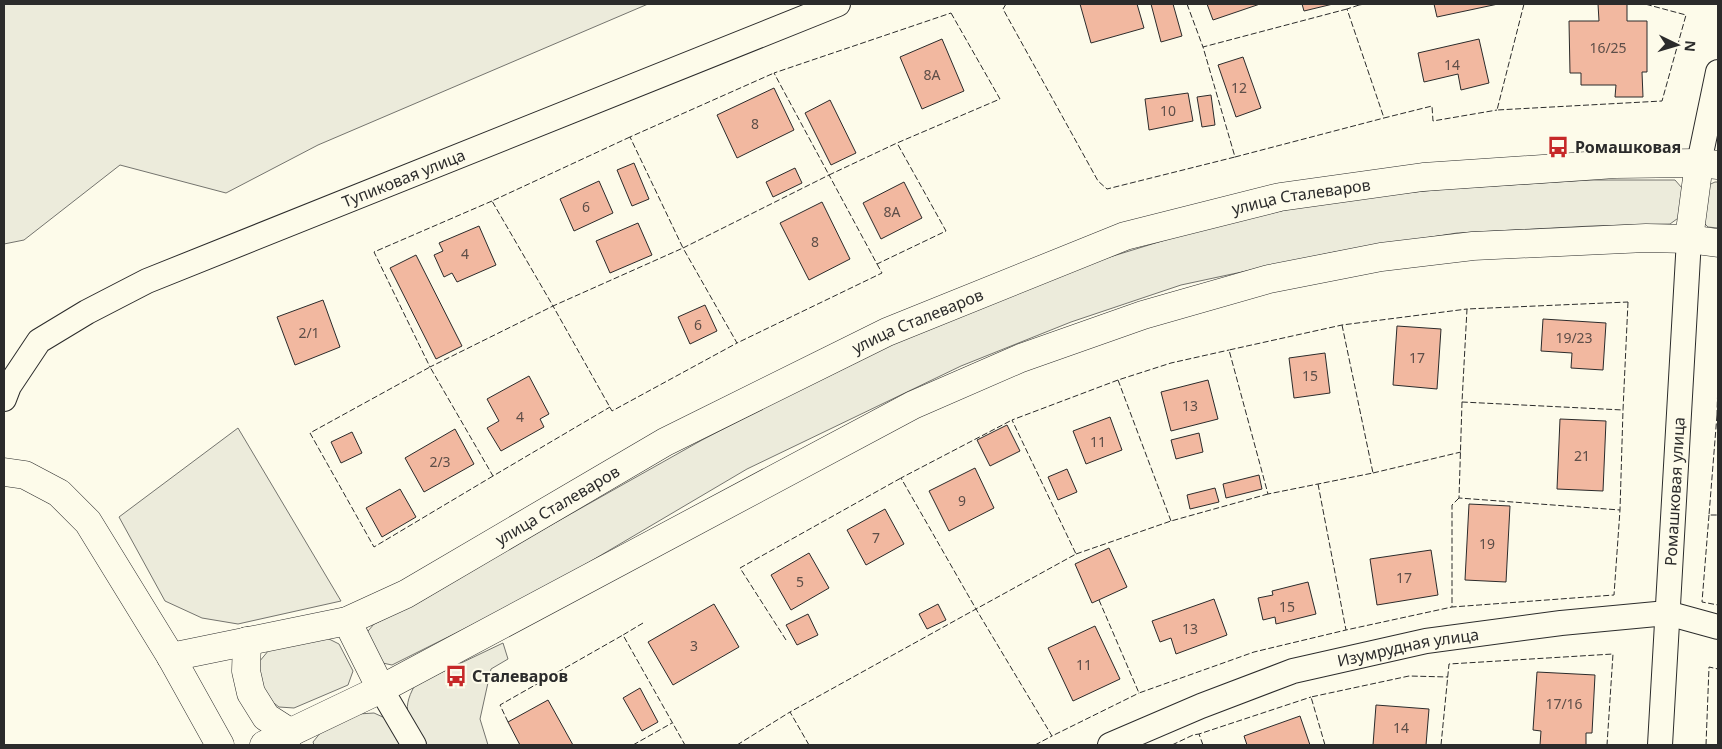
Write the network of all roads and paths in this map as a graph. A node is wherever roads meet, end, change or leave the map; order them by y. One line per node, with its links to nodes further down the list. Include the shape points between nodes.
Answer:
1 (838, 4): 6 (street, Тупиковая улица, via 147,281 86,312 39,341)
2 (1718, 72): 3 (street)
3 (1709, 164): 4 (main road); 9 (main road, улица Сталеваров, via 1615,164 1423,178 1280,197 1125,236 896,328 665,442 406,594)
4 (1689, 239): 5 (main road); 8 (street, Ромашковая улица); 13 (main road, via 1473,246 1381,257 1269,279 1143,315 1021,358 914,405)
5 (1718, 243)
6 (4, 399)
7 (4, 472): 12 (main road, via 25,475 59,493 88,522)
8 (1667, 614): 10 (street, Изумрудная улица); 18 (street, Изумрудная улица, via 1562,623 1426,641 1293,671); 19 (street, Ромашковая улица)
9 (347, 621): 11 (main road, улица Сталеваров); 13 (main road)
10 (1718, 627)
11 (247, 641): 12 (main road, улица Сталеваров); 14 (main road, via 246,671 251,693 266,717)
12 (171, 657): 15 (main road)
13 (382, 689): 14 (main road); 17 (street)
14 (291, 733): 16 (main road)
15 (220, 745)
16 (264, 745)
17 (414, 745)
18 (1110, 745)
19 (1660, 745)

